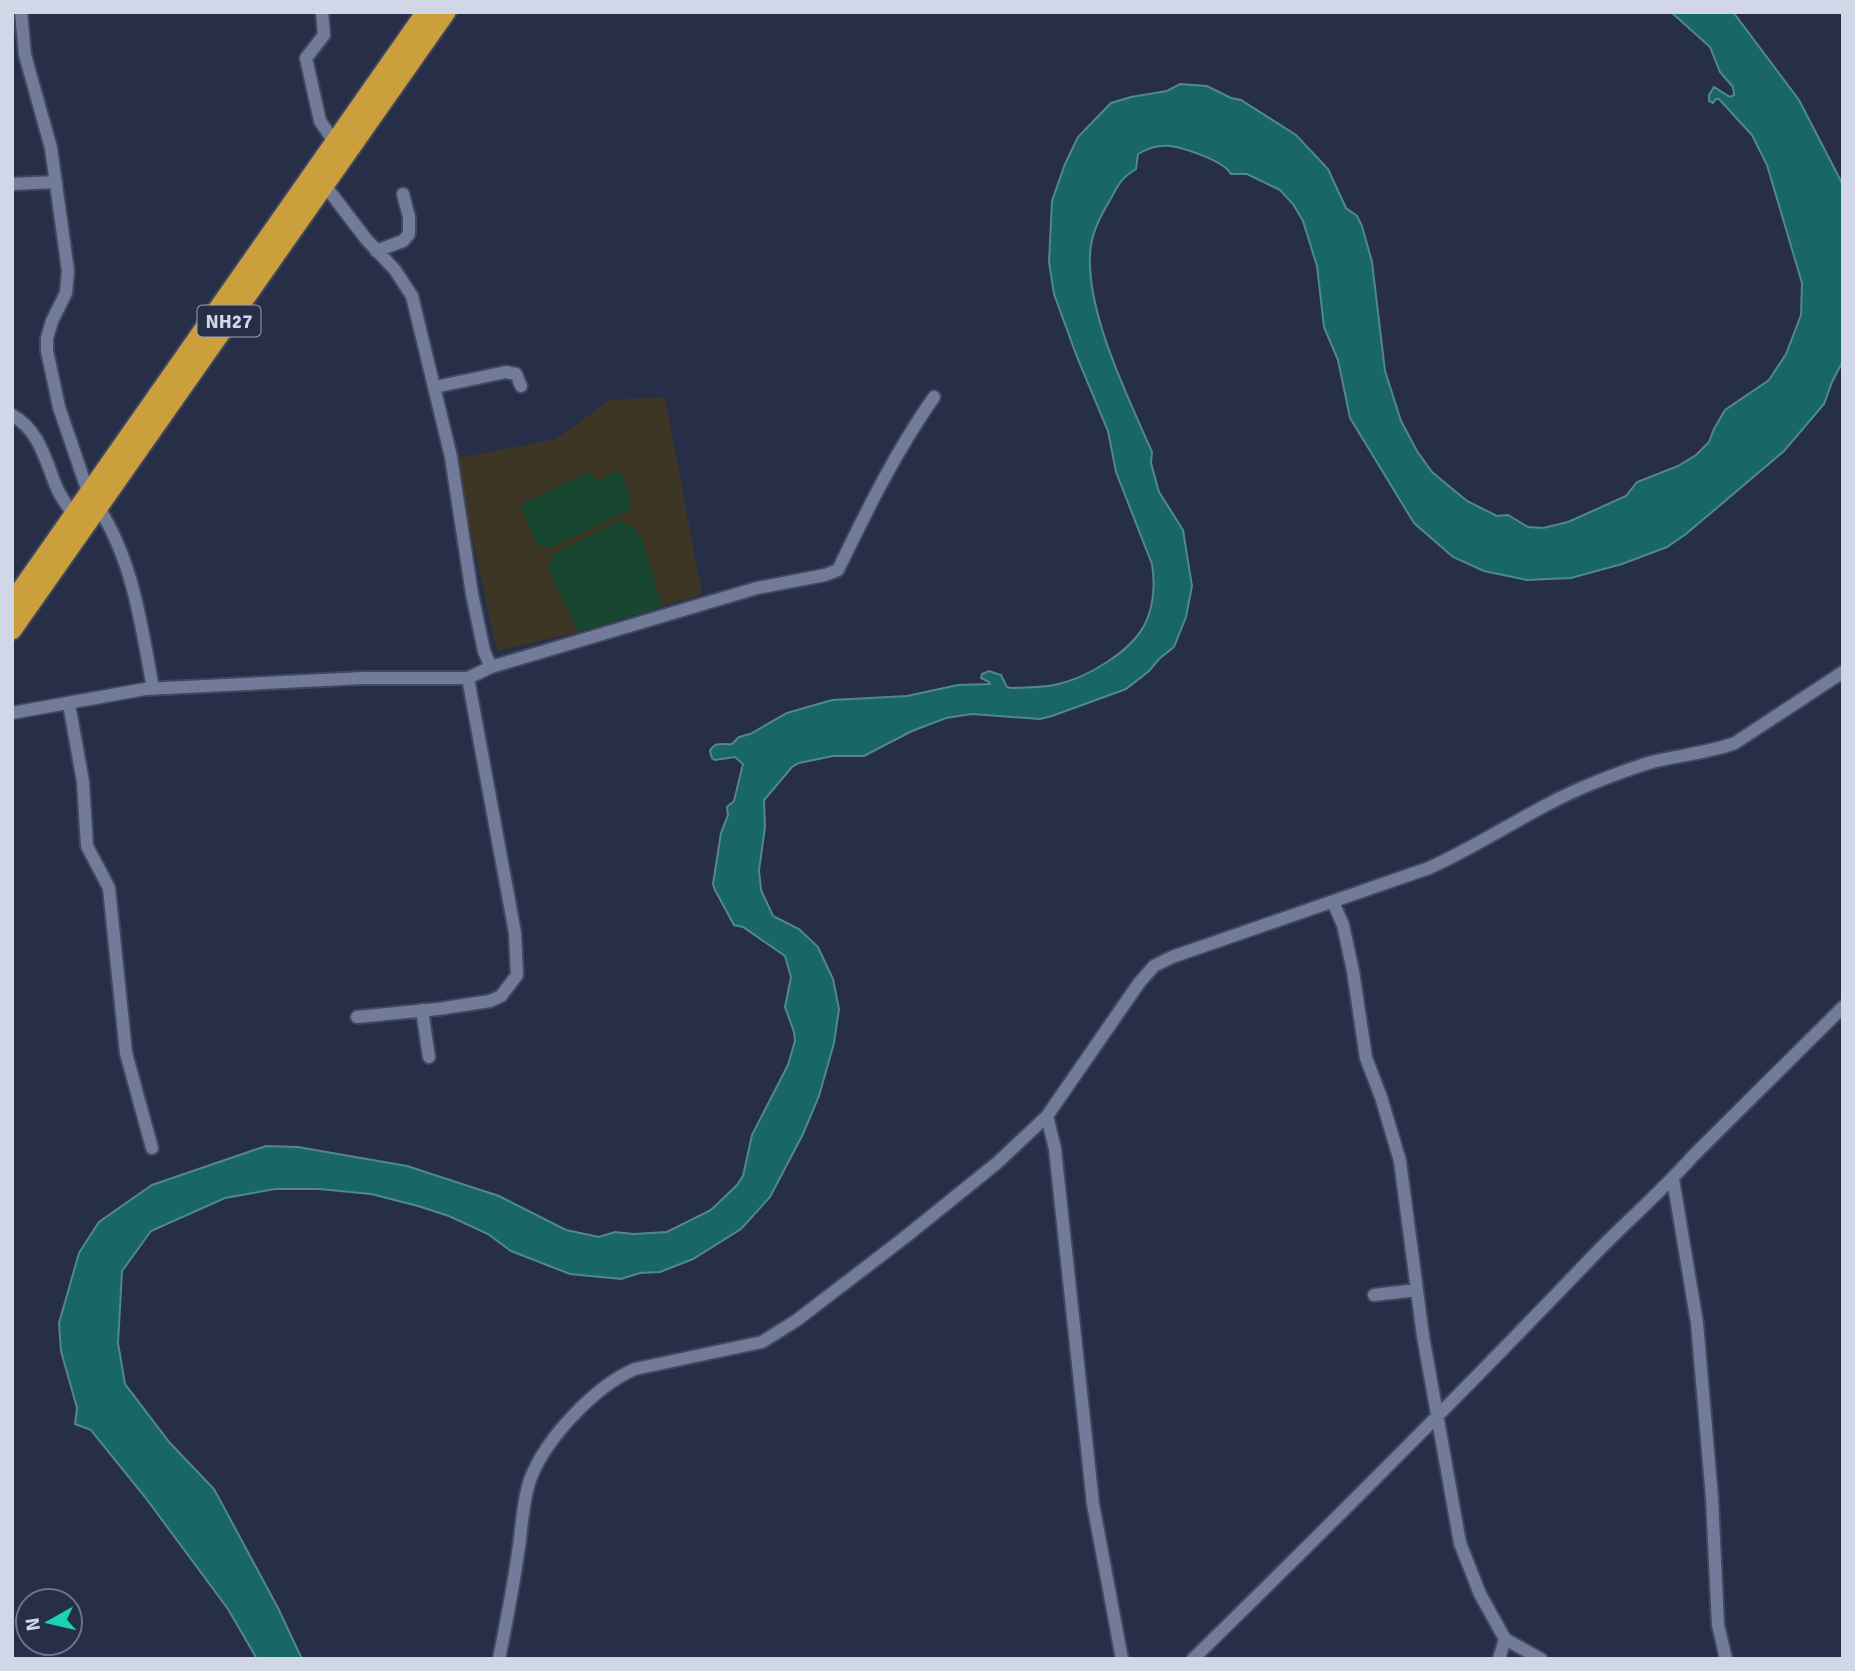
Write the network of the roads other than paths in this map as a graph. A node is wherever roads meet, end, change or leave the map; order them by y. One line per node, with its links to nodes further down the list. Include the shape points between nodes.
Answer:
1 (21, 12): 6 (street, via 25,55)
2 (322, 12): 5 (street, via 324,35 306,58 316,111)
3 (426, 12): 5 (highway, NH27)
4 (446, 12): 8 (highway, NH27)
5 (335, 143): 15 (highway, NH27)
6 (56, 182): 7 (street); 15 (street, via 68,271 66,293 52,321 47,351 59,407)
7 (12, 184)
8 (324, 184): 10 (street); 15 (highway, NH27)
9 (403, 194): 10 (street, via 409,234)
10 (376, 251): 12 (street, via 412,296)
11 (521, 386): 12 (street, via 516,374 506,372)
12 (435, 387): 19 (street, via 472,594)
13 (934, 397): 19 (street, via 872,499 838,570 757,588)
14 (12, 415): 16 (street, via 40,443 55,485)
15 (94, 501): 16 (highway, NH27); 18 (highway, NH27); 22 (street, via 119,544 141,619)
16 (74, 516): 17 (highway, NH27)
17 (12, 604)
18 (12, 630)
19 (491, 667): 21 (street)
20 (1843, 672): 25 (street, via 1735,743 1651,763 1594,783 1531,812 1447,860)
21 (468, 678): 22 (street, via 363,678); 27 (street, via 516,933 517,975 501,996)
22 (153, 689): 23 (street)
23 (69, 704): 24 (street); 31 (street, via 81,769 87,846 109,888 126,1053)
24 (12, 713)
25 (1333, 902): 30 (street, via 1153,967); 33 (street, via 1353,971 1366,1058 1400,1161)
26 (1843, 1007): 32 (street)
27 (422, 1010): 28 (street); 29 (street)
28 (357, 1017)
29 (429, 1058)
30 (1047, 1116): 37 (street, via 904,1238 779,1332 746,1347 635,1369 619,1376 577,1412 548,1447 530,1479); 38 (street, via 1055,1149 1093,1504)
31 (152, 1148)
32 (1673, 1179): 35 (street); 42 (street, via 1697,1323 1718,1625)
33 (1418, 1290): 34 (street); 35 (street)
34 (1374, 1295)
35 (1437, 1417): 36 (street, via 1460,1543 1480,1594); 39 (street)
36 (1505, 1639): 40 (street); 41 (street)
37 (499, 1659)
38 (1122, 1659)
39 (1193, 1659)
40 (1499, 1659)
41 (1541, 1659)
42 (1726, 1659)

